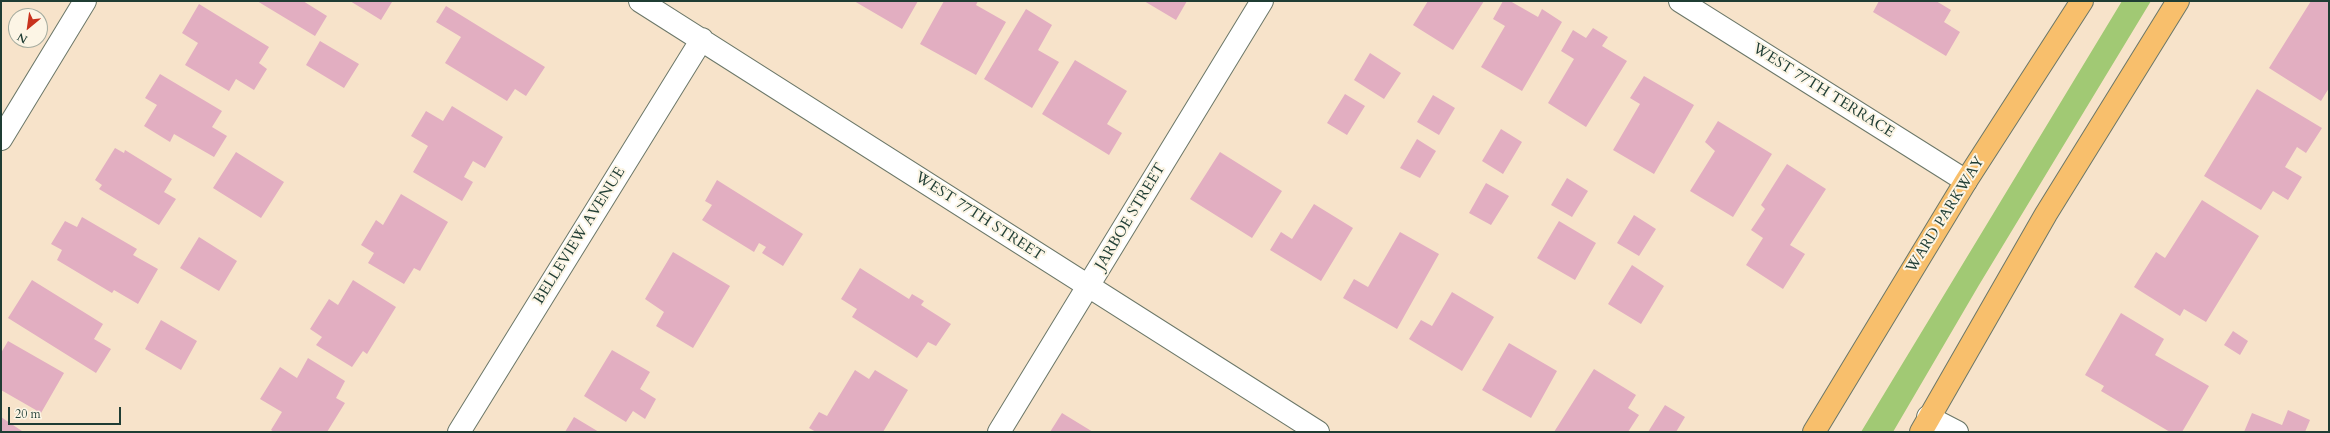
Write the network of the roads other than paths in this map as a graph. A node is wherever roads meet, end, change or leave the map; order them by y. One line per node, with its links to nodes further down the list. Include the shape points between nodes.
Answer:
1 (85, 1): 8 (street)
2 (640, 1): 7 (street, WEST 77TH STREET)
3 (1262, 1): 10 (street, JARBOE STREET)
4 (1680, 1): 9 (street, WEST 77TH TERRACE)
5 (2082, 1): 9 (main road, WARD PARKWAY)
6 (2178, 1): 11 (main road, via 2046,214)
7 (702, 39): 10 (street, WEST 77TH STREET); 12 (street, BELLEVIEW AVENUE)
8 (1, 139)
9 (1966, 181): 15 (main road, WARD PARKWAY)
10 (1088, 287): 13 (street, JARBOE STREET); 14 (street, WEST 77TH STREET)
11 (1925, 425): 16 (street)
12 (459, 432)
13 (999, 432)
14 (1318, 432)
15 (1814, 432)
16 (1957, 432)

